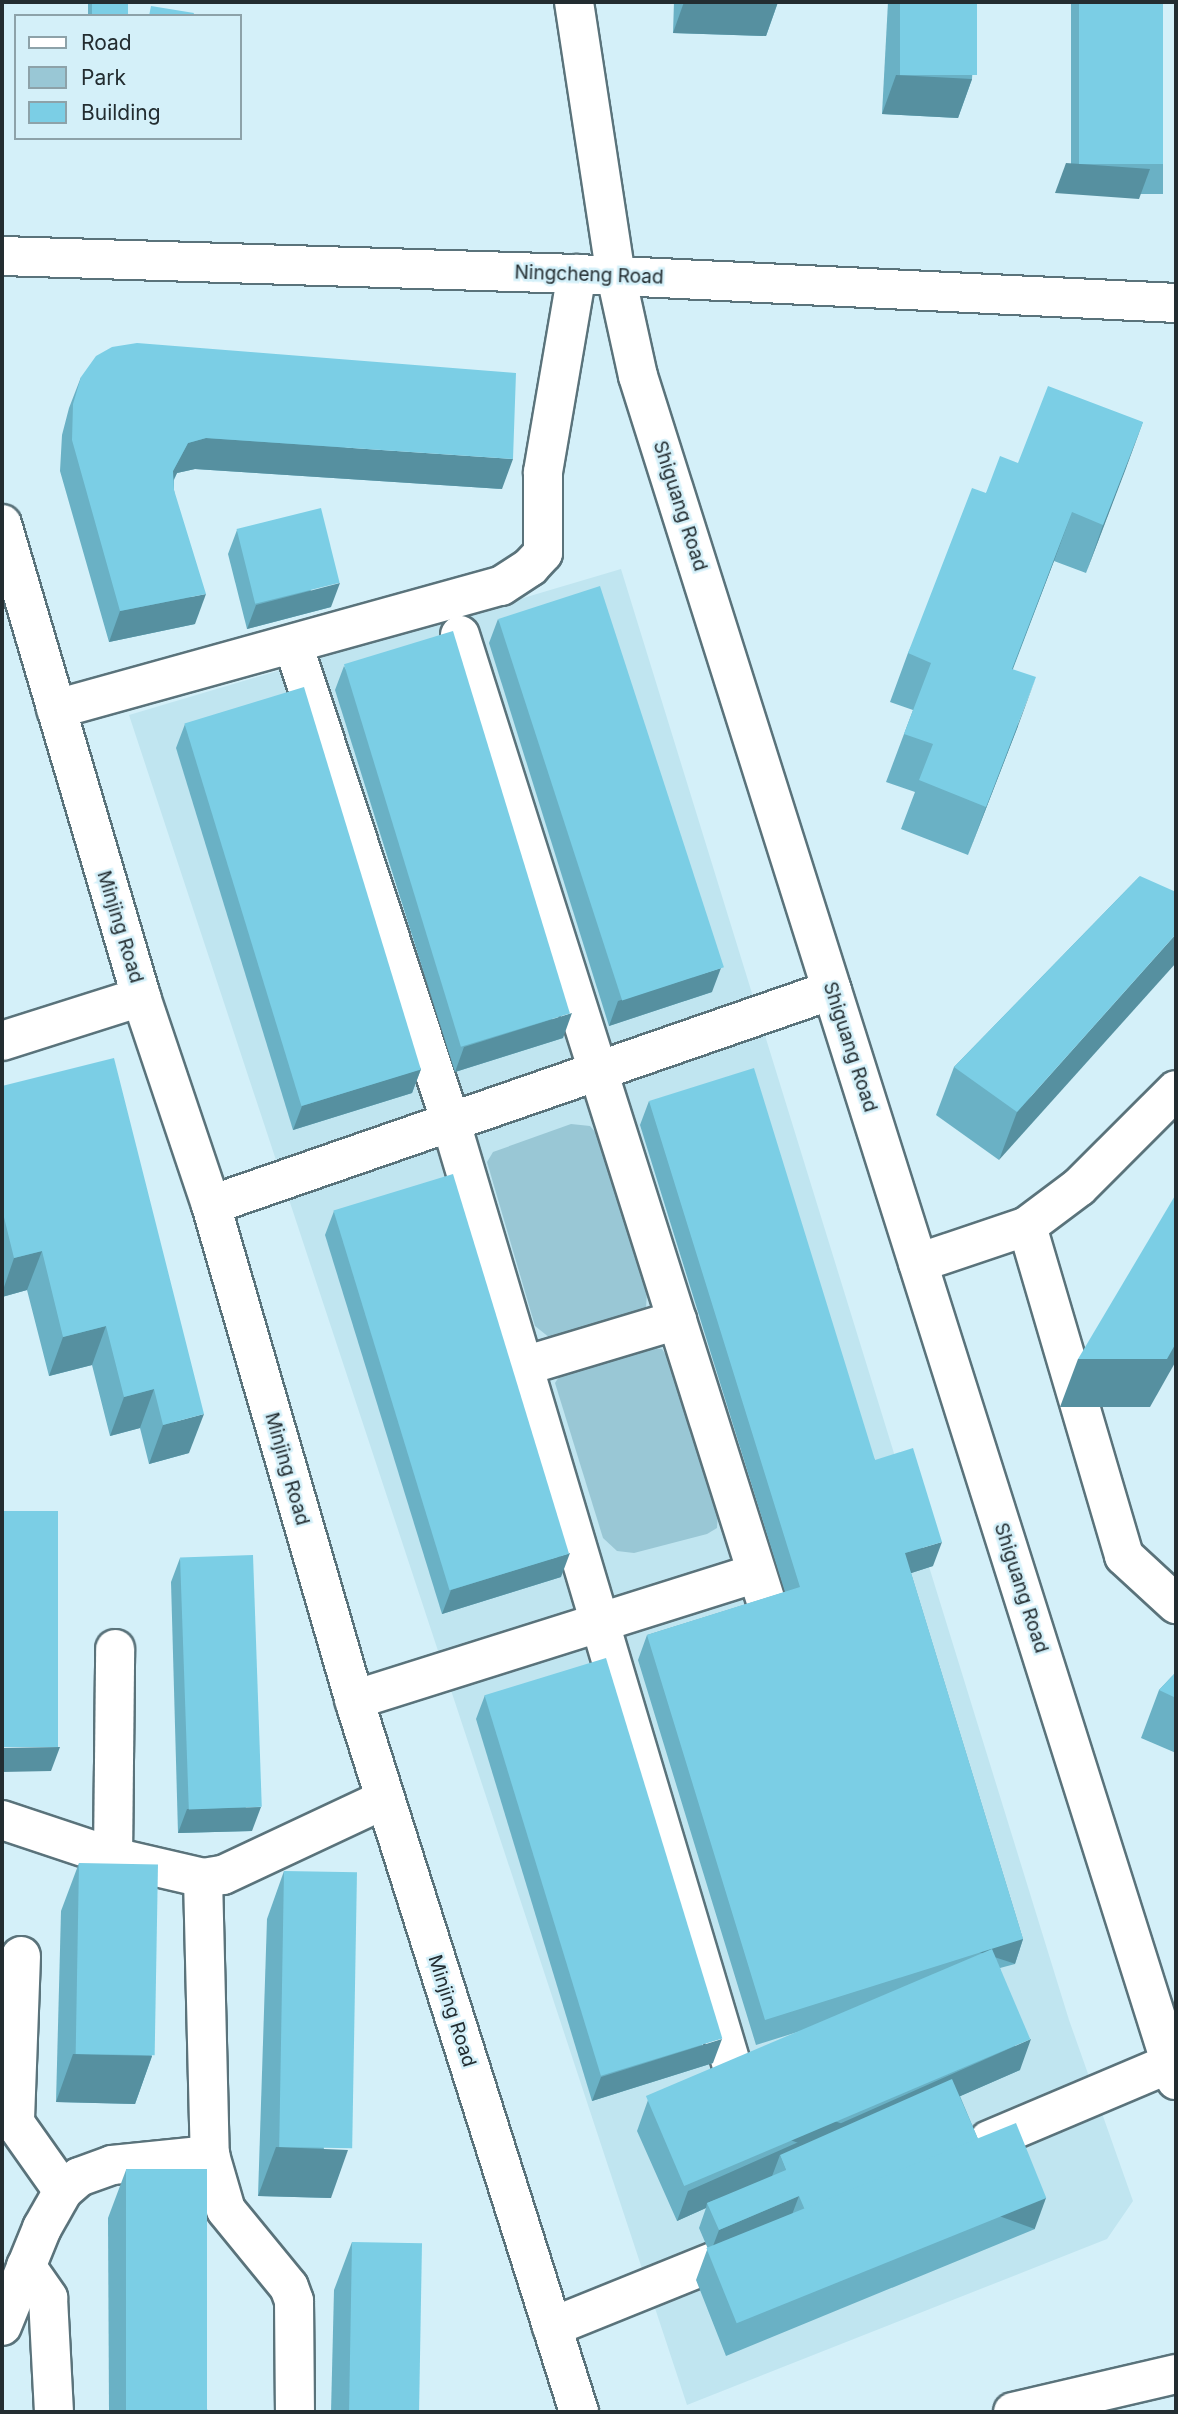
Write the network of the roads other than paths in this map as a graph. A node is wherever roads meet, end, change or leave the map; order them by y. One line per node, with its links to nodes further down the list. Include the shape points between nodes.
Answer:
1 (573, 2): 4 (street, Shiguang Road)
2 (2, 256): 3 (street, Ningcheng Road)
3 (578, 274): 4 (street, Ningcheng Road); 8 (street, via 543,472 543,553 502,586)
4 (616, 276): 5 (street, Ningcheng Road); 10 (street, Shiguang Road, via 638,376)
5 (1176, 303)
6 (2, 524): 9 (street, Minjing Road)
7 (460, 635): 13 (street)
8 (293, 644): 9 (street); 15 (street)
9 (56, 709): 11 (street, Minjing Road)
10 (832, 990): 13 (street); 18 (street, Shiguang Road)
11 (141, 996): 12 (street); 16 (street, Minjing Road)
12 (2, 1041)
13 (598, 1072): 15 (street); 19 (street)
14 (1176, 1090): 17 (street, via 1079,1187)
15 (451, 1123): 16 (street); 20 (street)
16 (211, 1205): 26 (street, Minjing Road)
17 (1027, 1226): 18 (street); 22 (street, via 1124,1556)
18 (918, 1263): 33 (street, Shiguang Road)
19 (677, 1320): 20 (street); 21 (street)
20 (524, 1366): 24 (street)
21 (756, 1573): 23 (street); 24 (street)
22 (1176, 1604)
23 (769, 1611)
24 (601, 1624): 26 (street); 34 (street)
25 (115, 1649): 29 (street)
26 (354, 1700): 27 (street, Minjing Road)
27 (385, 1799): 30 (street, via 223,1875); 42 (street, Minjing Road)
28 (2, 1819): 29 (street)
29 (113, 1857): 30 (street)
30 (203, 1878): 37 (street)
31 (21, 1956): 38 (street, via 15,2123)
32 (773, 2062): 34 (street)
33 (1174, 2072): 36 (street)
34 (736, 2076): 35 (street)
35 (698, 2093)
36 (989, 2140)
37 (210, 2155): 38 (street, via 112,2165 79,2177); 45 (street, via 226,2210 289,2287 294,2301)
38 (64, 2191): 40 (street)
39 (770, 2239): 42 (street)
40 (26, 2266): 41 (street); 44 (street, via 48,2298)
41 (2, 2326)
42 (552, 2327): 46 (street, Minjing Road)
43 (1176, 2374): 47 (street)
44 (54, 2412)
45 (295, 2412)
46 (579, 2412)
47 (1013, 2412)

